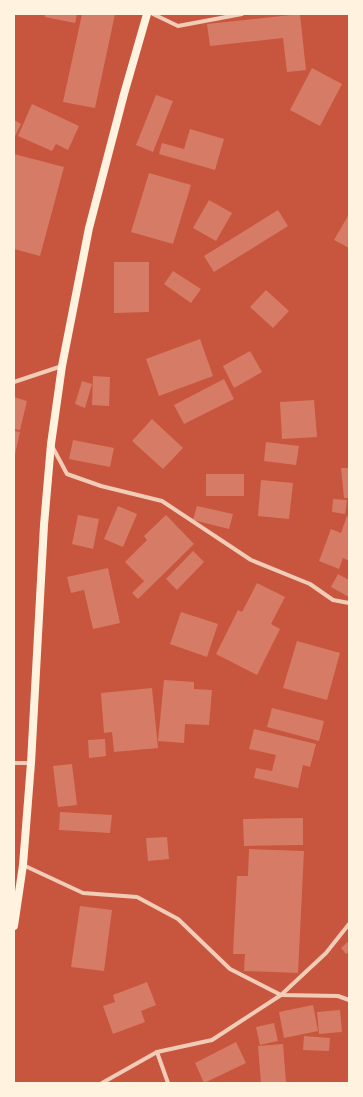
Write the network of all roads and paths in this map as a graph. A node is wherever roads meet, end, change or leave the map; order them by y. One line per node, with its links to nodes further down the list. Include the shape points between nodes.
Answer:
1 (147, 14): 4 (main road, via 89,228)
2 (153, 14): 3 (street, via 178,26)
3 (242, 14)
4 (62, 366): 5 (street); 6 (main road)
5 (14, 382)
6 (51, 444): 7 (street, via 67,474 101,486 162,501 251,560 310,584 333,600); 8 (main road)
7 (349, 603)
8 (31, 762): 9 (street); 10 (main road)
9 (14, 763)
10 (24, 865): 12 (main road); 13 (street, via 83,893 137,898 178,919 230,969)
11 (349, 924): 13 (street, via 326,953)
12 (14, 926)
13 (281, 995): 14 (street, via 338,996); 15 (street, via 212,1040)
14 (349, 1000)
15 (157, 1052): 16 (street); 17 (street)
16 (102, 1083)
17 (168, 1083)

